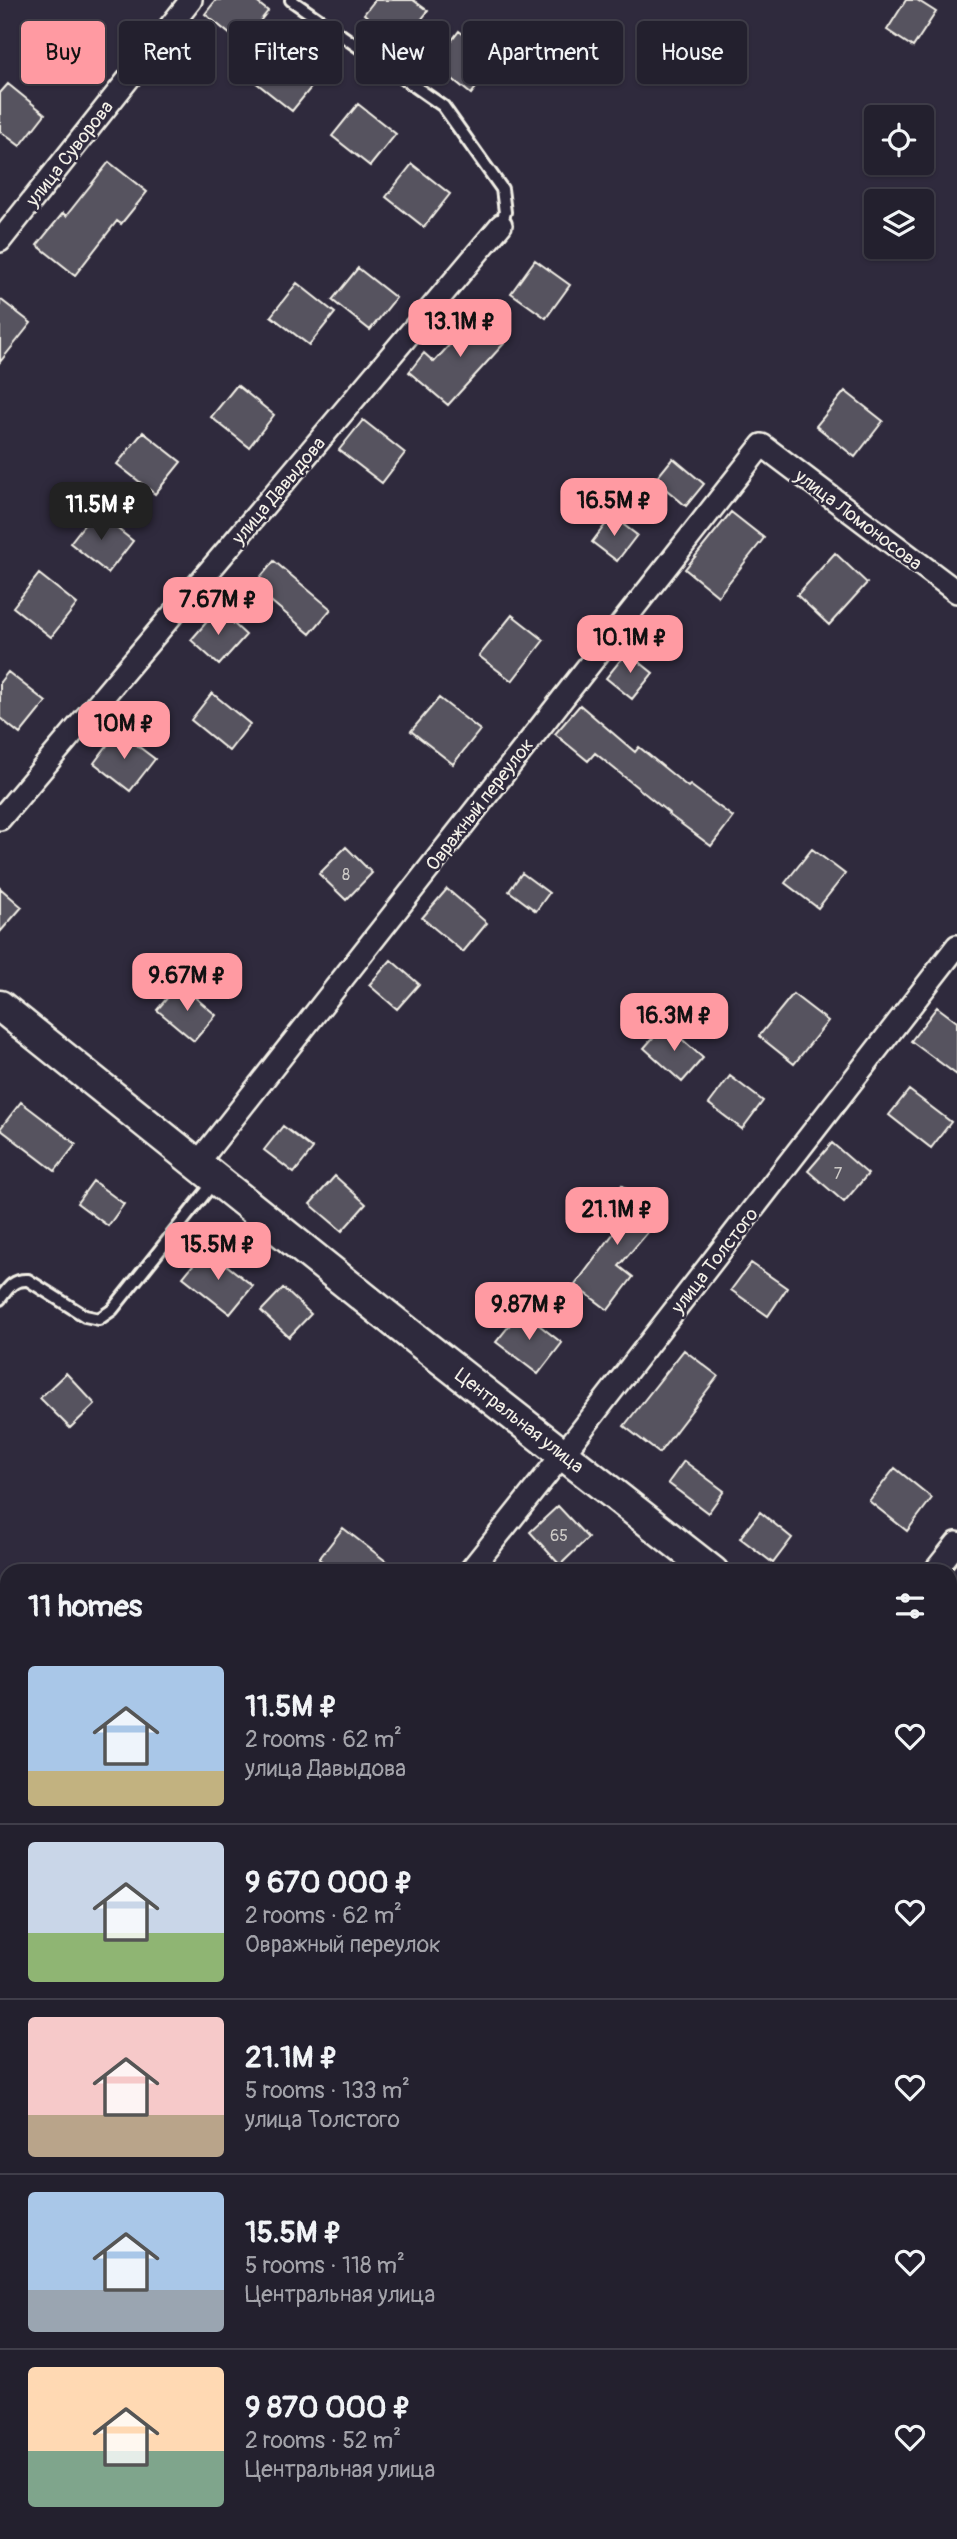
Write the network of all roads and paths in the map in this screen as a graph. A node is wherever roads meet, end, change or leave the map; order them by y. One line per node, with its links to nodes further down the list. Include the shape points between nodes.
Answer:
1 (191, 0): 4 (street, улица Суворова)
2 (291, 0): 3 (lane, via 443,106 502,188 505,212)
3 (501, 225): 7 (street, улица Давыдова)
4 (0, 240)
5 (762, 445): 6 (street, улица Ломоносова); 10 (street, Овражный переулок)
6 (957, 592)
7 (0, 819)
8 (957, 946): 12 (street, улица Толстого)
9 (0, 1006): 10 (street, Центральная улица)
10 (206, 1172): 11 (lane, Овражный переулок, via 112,1310 99,1319 85,1316 28,1280 10,1286); 12 (street, Центральная улица)
11 (0, 1299)
12 (564, 1454): 14 (street, улица Толстого); 15 (street, Центральная улица)
13 (957, 1544): 16 (street)
14 (475, 1564)
15 (703, 1564)
16 (941, 1564)

